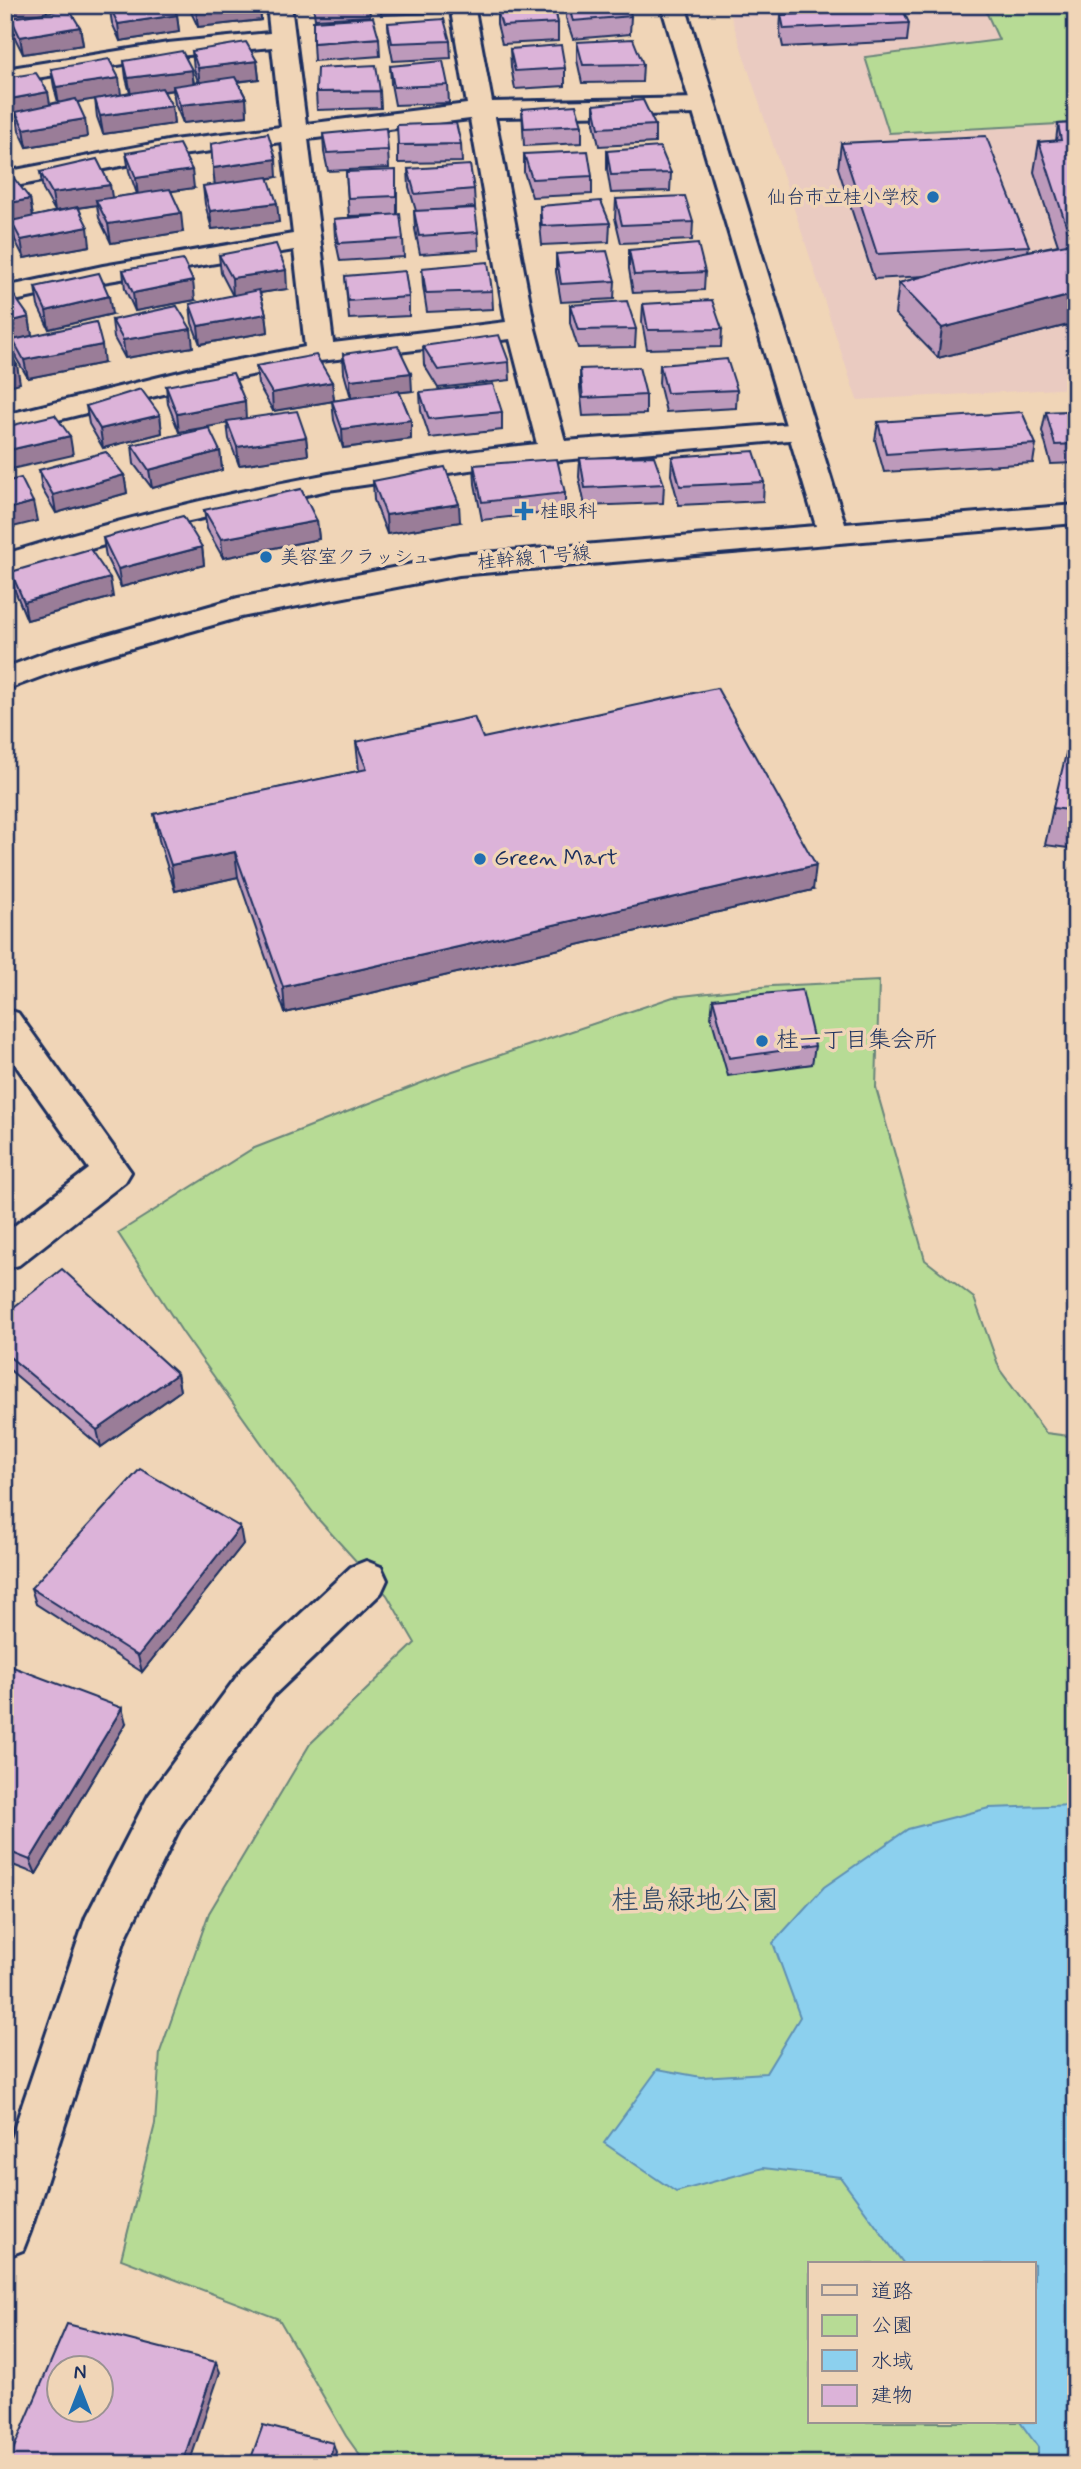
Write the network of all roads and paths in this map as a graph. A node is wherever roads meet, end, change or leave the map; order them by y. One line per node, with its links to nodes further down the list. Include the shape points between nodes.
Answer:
1 (279, 5): 4 (street)
2 (462, 5): 7 (street)
3 (673, 5): 6 (street)
4 (283, 39): 5 (street, via 168,50); 8 (street)
5 (5, 76)
6 (702, 106): 7 (street); 15 (street)
7 (482, 110): 8 (street); 12 (street)
8 (292, 133): 9 (street, via 173,148); 10 (street)
9 (5, 180)
10 (307, 240): 11 (street); 13 (street)
11 (5, 295)
12 (521, 329): 13 (street); 16 (street)
13 (320, 352): 14 (street)
14 (5, 424)
15 (802, 432): 16 (street); 18 (street)
16 (553, 449): 19 (street, via 327,481 91,537)
17 (1076, 514): 18 (street, 桂幹線１号線)
18 (833, 533): 20 (street, 桂幹線１号線, via 458,565 238,608 61,658)
19 (5, 564)
20 (5, 680)
21 (5, 1023): 22 (street, via 112,1172)
22 (5, 1254)
23 (366, 1580): 24 (street, via 258,1681 165,1810 103,1933)
24 (5, 2232)

